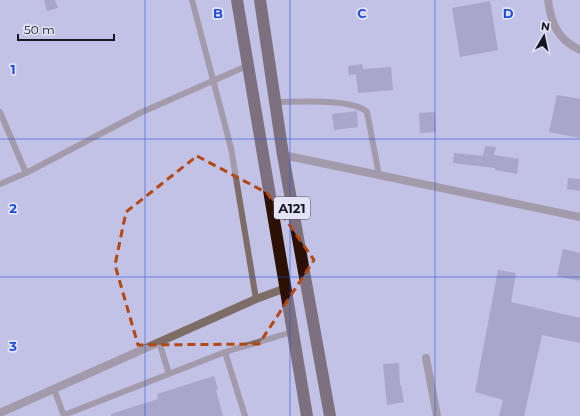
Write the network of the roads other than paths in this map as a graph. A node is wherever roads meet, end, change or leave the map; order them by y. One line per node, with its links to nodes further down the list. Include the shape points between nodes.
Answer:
1 (192, 0): 7 (lane)
2 (237, 0): 6 (highway, A121)
3 (260, 0): 8 (highway, A121)
4 (548, 0): 5 (street, via 550,19 556,30 572,46)
5 (580, 50)
6 (249, 65): 7 (lane); 15 (highway, A121)
7 (214, 80): 11 (lane, via 142,112); 16 (lane, via 235,168)
8 (276, 102): 10 (highway, A121); 12 (lane, via 348,104 361,107 367,112)
9 (0, 112): 11 (lane)
10 (283, 155): 12 (street); 27 (highway, A121)
11 (26, 173): 13 (lane)
12 (379, 175): 14 (street)
13 (0, 184)
14 (580, 217)
15 (286, 288): 16 (street); 17 (highway, A121)
16 (256, 299): 18 (street)
17 (292, 332): 19 (lane); 26 (highway, A121)
18 (159, 342): 21 (lane); 22 (street)
19 (225, 352): 21 (lane); 25 (lane)
20 (426, 358): 28 (street)
21 (168, 374): 24 (lane)
22 (54, 389): 23 (street); 24 (lane)
23 (0, 413)
24 (64, 415)
25 (245, 416)
26 (307, 416)
27 (330, 416)
28 (437, 416)

